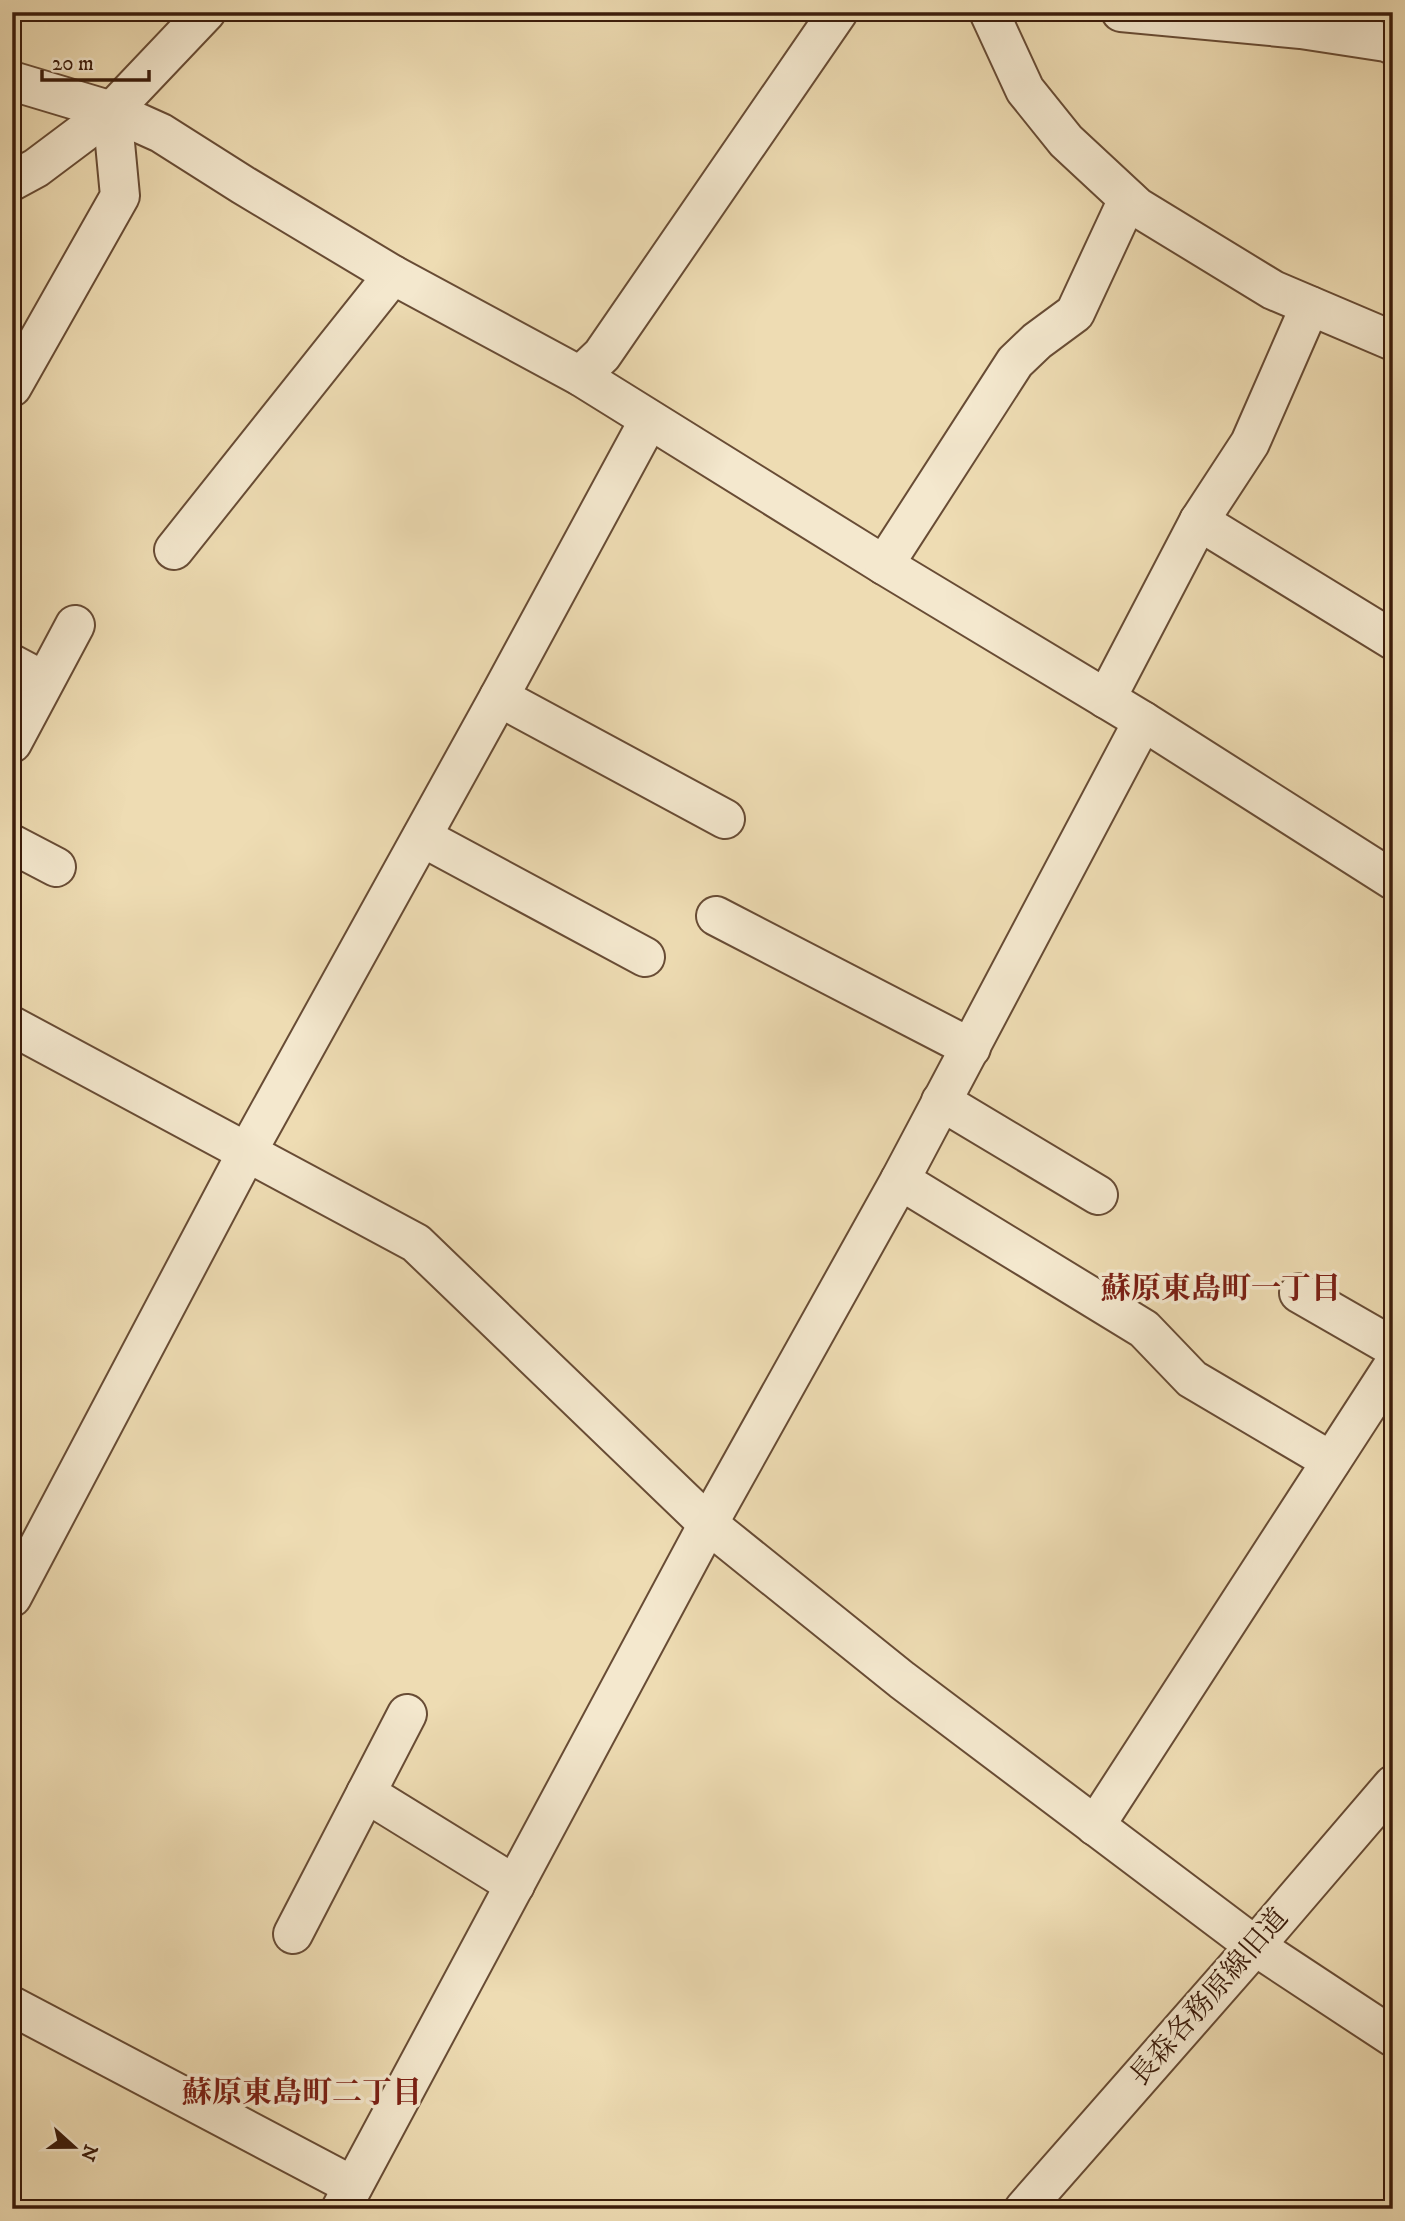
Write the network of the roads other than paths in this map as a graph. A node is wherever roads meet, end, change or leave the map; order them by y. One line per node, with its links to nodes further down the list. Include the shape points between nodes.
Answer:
1 (206, 12): 8 (street)
2 (838, 12): 14 (street, via 602,355)
3 (989, 12): 10 (street, via 1025,90 1066,141)
4 (1121, 12): 5 (street)
5 (1302, 21): 6 (street)
6 (1393, 45)
7 (12, 81): 8 (street)
8 (112, 111): 9 (street); 11 (street, via 161,133); 15 (street, via 120,196)
9 (12, 181)
10 (1128, 199): 12 (street, via 1273,290); 19 (street, via 1075,313 1015,362)
11 (393, 275): 14 (street); 18 (street)
12 (1310, 306): 13 (street); 17 (street, via 1250,443)
13 (1393, 341)
14 (580, 376): 16 (street)
15 (12, 387)
16 (649, 420): 19 (street); 23 (street)
17 (1199, 521): 21 (street); 24 (street)
18 (174, 550)
19 (884, 565): 24 (street)
20 (75, 625): 22 (street)
21 (1393, 640)
22 (28, 673): 26 (street)
23 (499, 697): 27 (street); 28 (street)
24 (1106, 699): 25 (street)
25 (1143, 720): 31 (street); 35 (street)
26 (12, 743)
27 (725, 818)
28 (422, 837): 33 (street); 37 (street)
29 (12, 844): 30 (street)
30 (56, 867)
31 (1393, 880)
32 (716, 916): 35 (street)
33 (645, 957)
34 (12, 1026): 37 (street)
35 (971, 1048): 36 (street)
36 (941, 1101): 38 (street); 39 (street)
37 (247, 1152): 44 (street, via 416,1243); 45 (street)
38 (900, 1180): 43 (street, via 1144,1329 1192,1379); 44 (street)
39 (1098, 1195)
40 (1299, 1293): 41 (street)
41 (1393, 1348)
42 (1393, 1366): 43 (street)
43 (1331, 1461): 49 (street)
44 (708, 1524): 49 (street, via 902,1680); 50 (street)
45 (12, 1597)
46 (407, 1714): 48 (street)
47 (1393, 1785): 52 (street, 長森各務原線旧道)
48 (366, 1793): 50 (street); 51 (street)
49 (1095, 1826): 52 (street)
50 (514, 1885): 55 (street)
51 (293, 1934)
52 (1255, 1946): 54 (street); 56 (street, 長森各務原線旧道)
53 (12, 2006): 55 (street)
54 (1393, 2037)
55 (347, 2197)
56 (1024, 2209)

